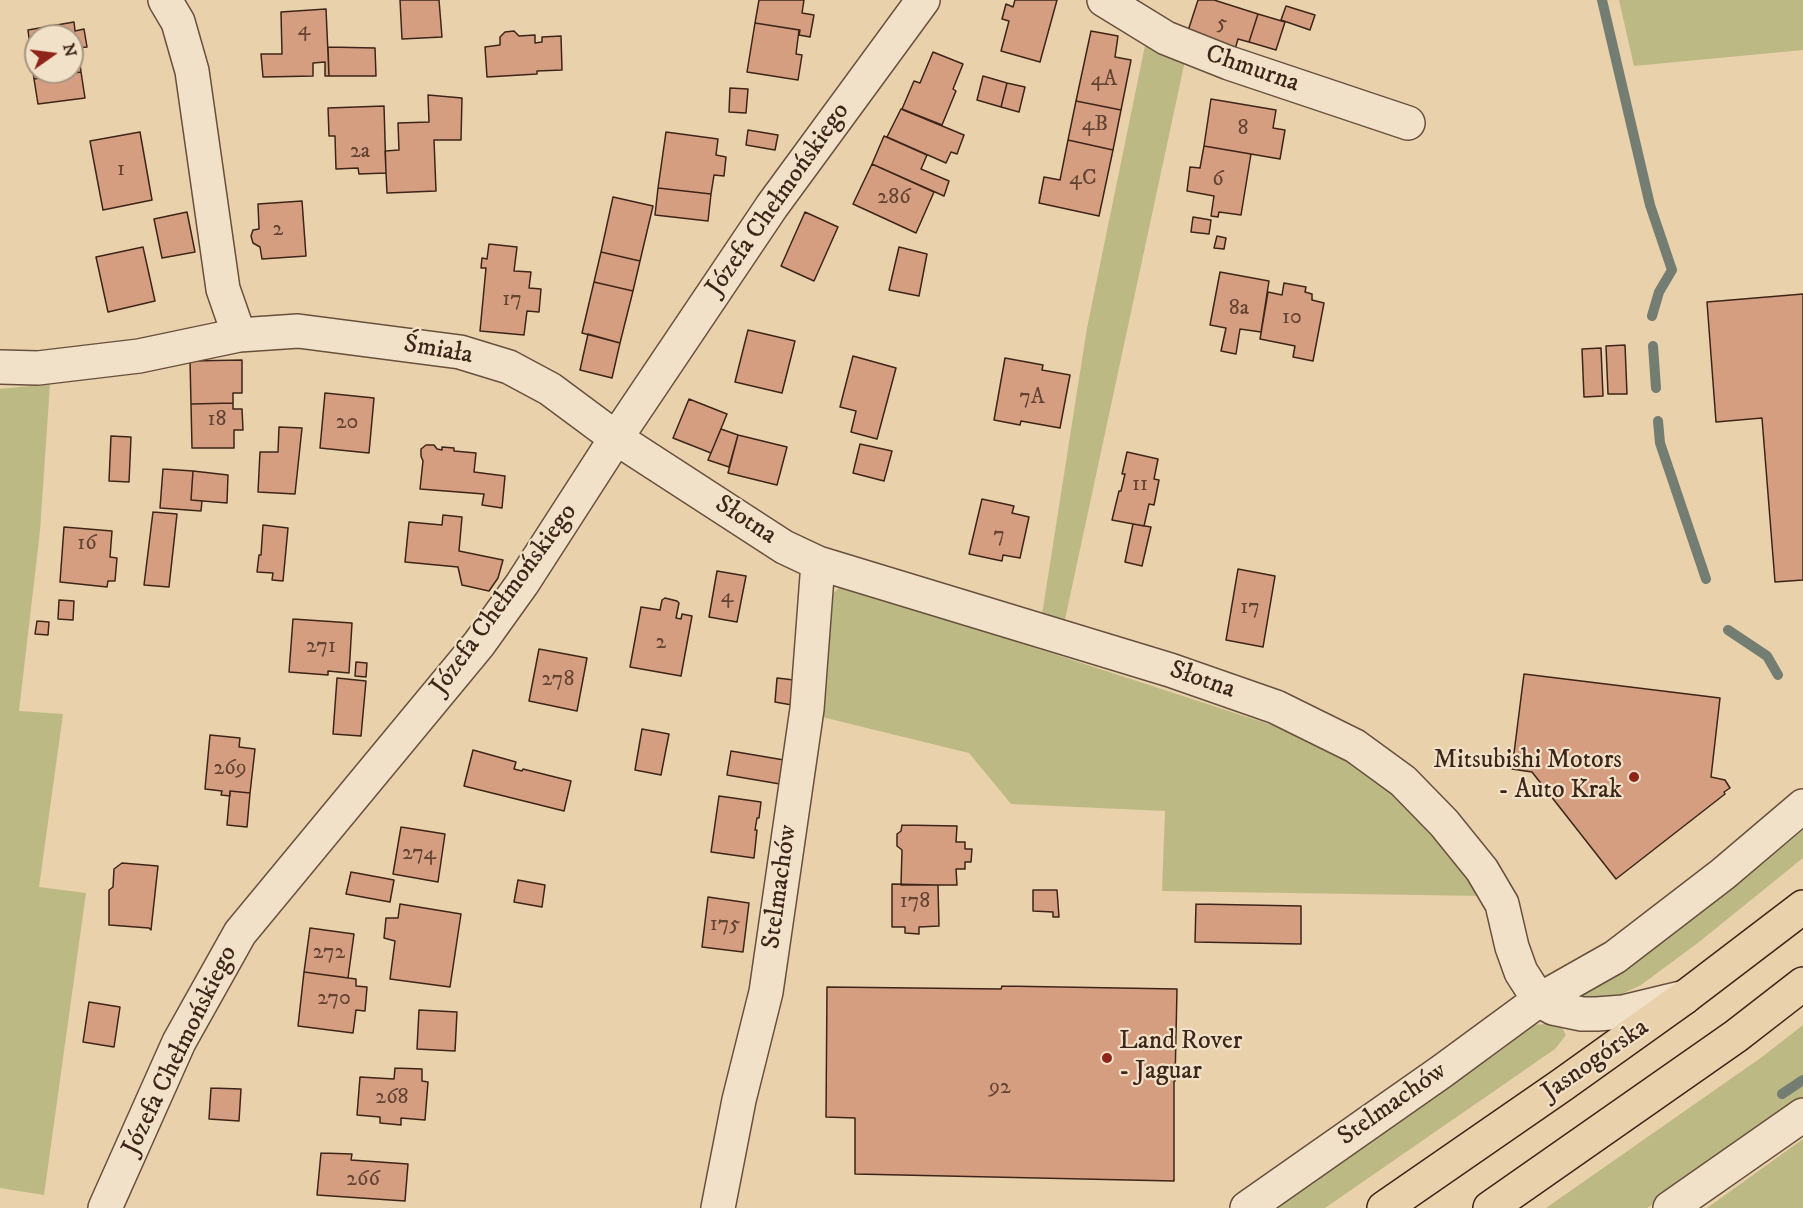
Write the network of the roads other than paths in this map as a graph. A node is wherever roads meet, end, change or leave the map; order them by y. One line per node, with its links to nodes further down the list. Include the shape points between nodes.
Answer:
1 (165, 0): 5 (street, via 178,22 192,71 223,289)
2 (923, 0): 7 (street, Józefa Chełmońskiego, via 772,206)
3 (1104, 0): 4 (street, Chmurna, via 1166,38)
4 (1408, 123)
5 (239, 335): 6 (street, Śmiała, via 128,357 38,369); 7 (street, Śmiała, via 298,330 460,352 509,367 550,389)
6 (0, 367)
7 (616, 438): 8 (street, Słotna, via 784,547); 15 (street, Józefa Chełmońskiego, via 479,644 240,933 179,1042)
8 (818, 562): 13 (street, Słotna, via 1170,670 1276,707 1355,746 1403,781 1482,870 1502,904 1521,972); 16 (street, Stelmachów, via 807,710 766,992)
9 (1803, 806): 13 (street, Stelmachów, via 1615,957)
10 (1803, 907): 12 (main road, Jasnogórska)
11 (1803, 984): 19 (main road, via 1736,1036)
12 (1685, 997): 13 (street, via 1597,1014 1552,1008); 18 (main road, Jasnogórska)
13 (1539, 1000): 17 (street, Stelmachów)
14 (1803, 1115): 20 (street)
15 (105, 1208)
16 (718, 1208)
17 (1247, 1208)
18 (1384, 1208)
19 (1490, 1208)
20 (1670, 1208)

